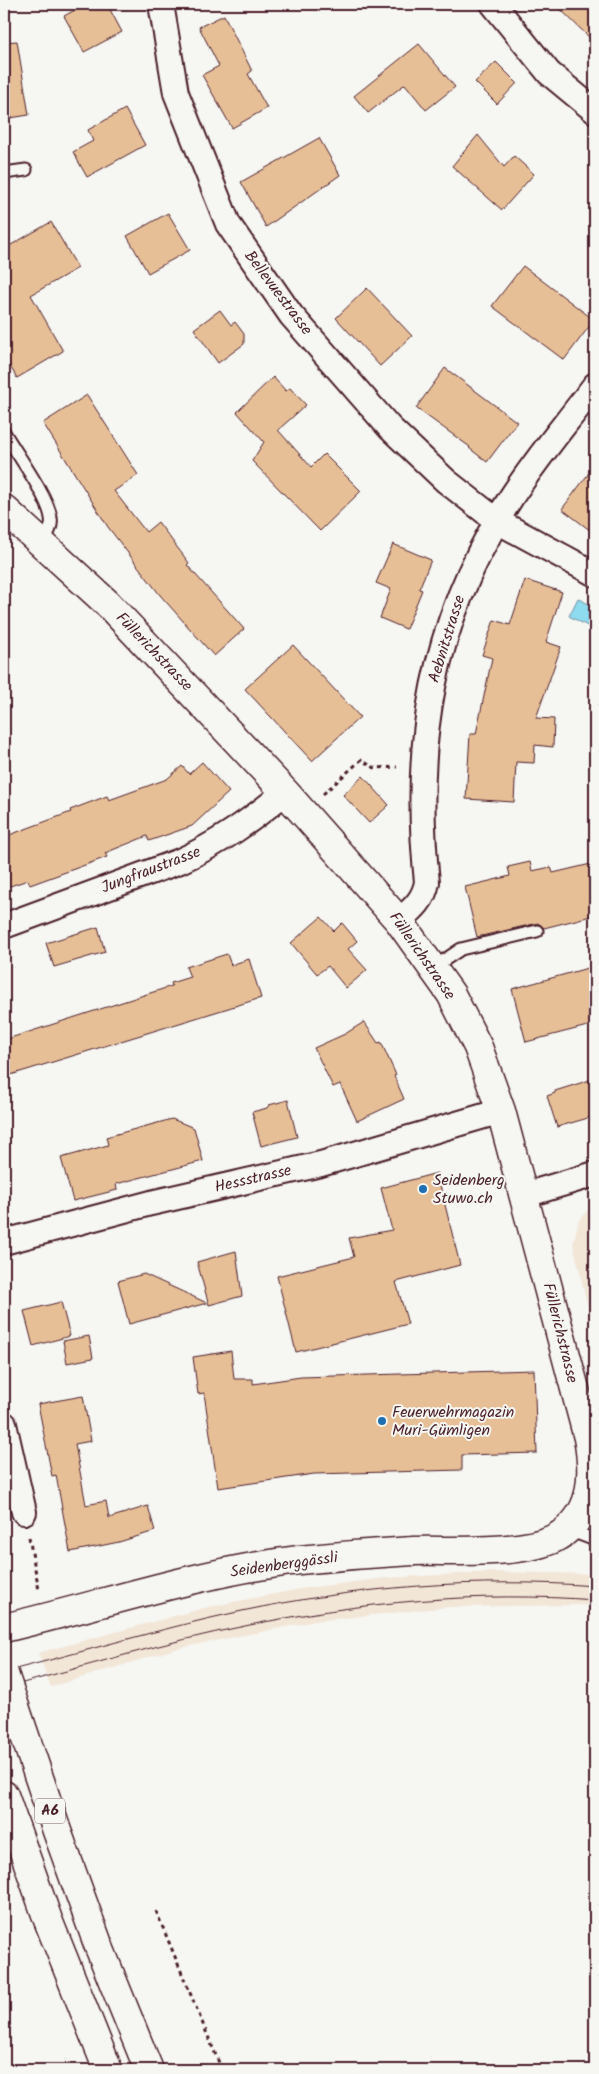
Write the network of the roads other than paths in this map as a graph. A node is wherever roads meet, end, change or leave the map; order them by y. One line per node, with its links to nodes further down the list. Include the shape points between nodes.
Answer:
1 (161, 4): 9 (street, Bellevuestrasse, via 176,93 228,224 292,315 390,428 446,482)
2 (493, 4): 3 (street, via 549,73)
3 (595, 111)
4 (26, 170): 5 (lane)
5 (4, 173)
6 (595, 385): 9 (street, Aebnitstrasse)
7 (4, 432): 10 (lane, via 52,518 51,528)
8 (4, 509): 10 (main road, Füllerichstrasse)
9 (497, 521): 11 (street, Bellevuestrasse); 13 (street, Aebnitstrasse, via 466,581 439,655 422,767 426,892)
10 (42, 543): 12 (main road, Füllerichstrasse, via 122,619)
11 (595, 574)
12 (285, 792): 13 (main road, Füllerichstrasse); 14 (street, Jungfraustrasse, via 206,849)
13 (399, 921): 16 (main road, Füllerichstrasse)
14 (4, 926)
15 (537, 932): 16 (lane, via 461,949)
16 (434, 967): 17 (main road, Füllerichstrasse, via 478,1047)
17 (502, 1111): 19 (main road, Füllerichstrasse); 20 (street, Hessstrasse, via 321,1164 151,1203)
18 (595, 1174): 19 (street)
19 (525, 1195): 23 (main road, Füllerichstrasse, via 593,1463 589,1496 582,1512)
20 (4, 1242)
21 (4, 1424): 22 (street)
22 (24, 1512)
23 (567, 1530): 24 (lane); 25 (main road, Seidenberggässli, via 544,1542 513,1548 411,1551 298,1560 213,1575)
24 (595, 1540)
25 (4, 1628)
26 (4, 1674): 29 (main road, A6, bridge, via 56,1830)
27 (4, 1795): 28 (main road, A6, via 64,1961)
28 (108, 2070)
29 (149, 2070)

